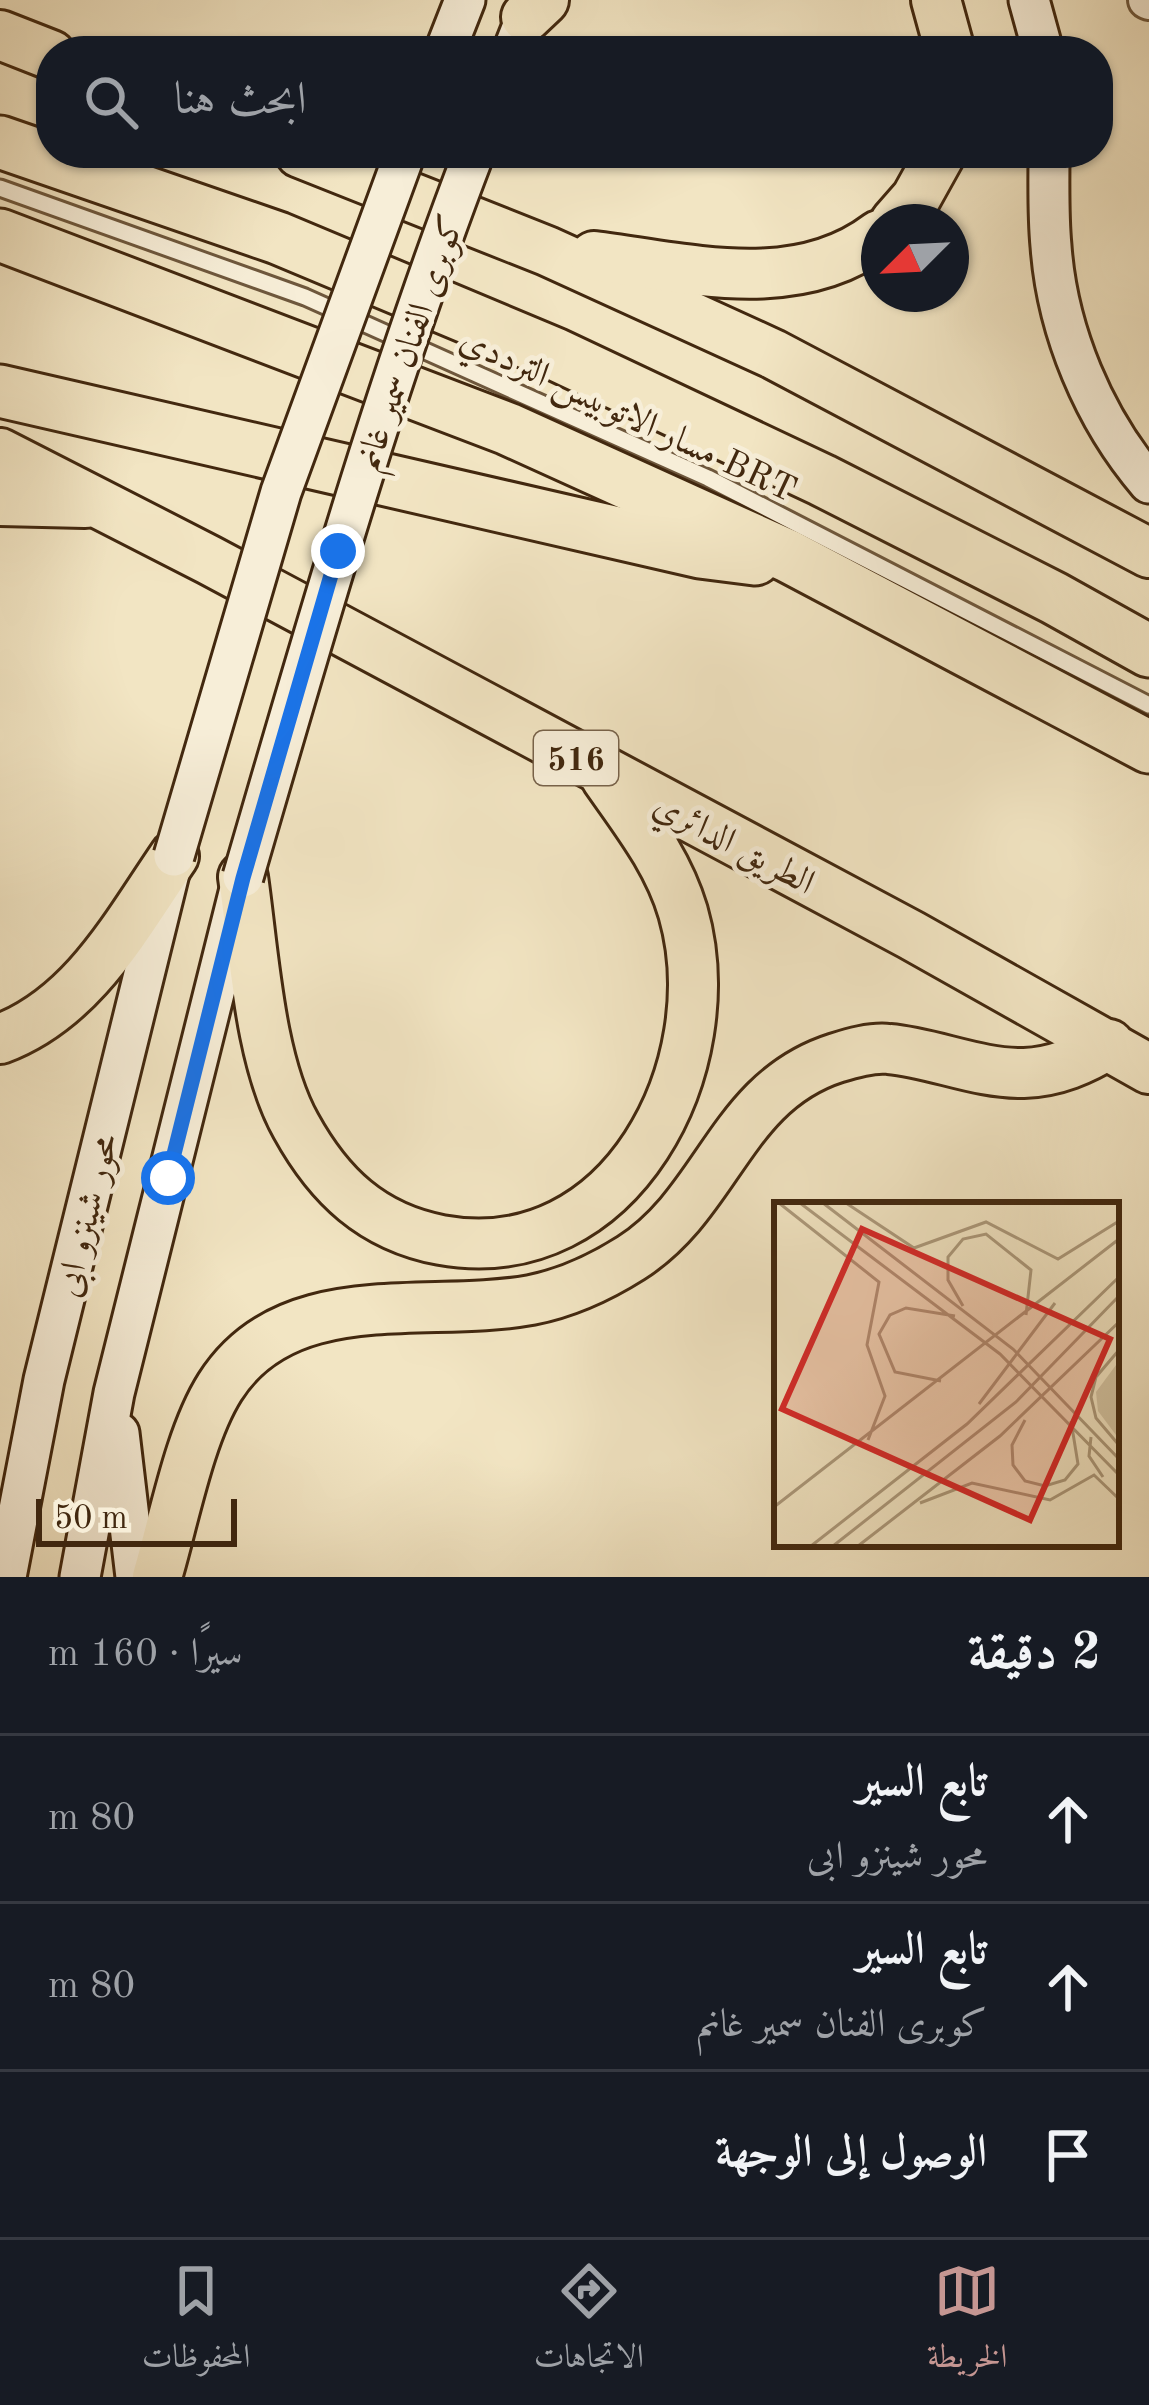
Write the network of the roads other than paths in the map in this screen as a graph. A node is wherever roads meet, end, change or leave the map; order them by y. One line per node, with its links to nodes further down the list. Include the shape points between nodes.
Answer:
1 (465, 0): 5 (main road)
2 (936, 0): 6 (highway)
3 (1028, 0): 7 (main road)
4 (0, 35): 8 (highway)
5 (451, 36)
6 (946, 36)
7 (1039, 36)
8 (36, 49)
9 (0, 142): 10 (highway)
10 (36, 154)
11 (75, 168): 29 (highway, via 278,238 555,354 822,480)
12 (338, 168): 21 (highway)
13 (400, 168): 33 (main road, كوبرى الفنان سمير غانم, bridge, via 281,492)
14 (469, 168): 34 (main road, كوبرى الفنان سمير غانم, bridge, via 338,551)
15 (932, 168): 18 (highway)
16 (1049, 168): 24 (main road, via 1064,321 1090,392)
17 (0, 188): 30 (lane, مسار الاتوبيس الترددي BRT, via 304,297 708,478)
18 (911, 204)
19 (0, 235): 28 (highway, via 508,429)
20 (861, 247): 21 (highway, via 821,266 733,274)
21 (547, 250): 27 (highway, via 773,354)
22 (0, 391): 28 (highway, via 700,553)
23 (0, 453): 26 (highway, الطريق الدائري / 516)
24 (1149, 483)
25 (0, 501): 26 (highway)
26 (99, 504): 32 (highway, الطريق الدائري / 516)
27 (1149, 553)
28 (788, 556): 31 (highway)
29 (1149, 651)
30 (1149, 705)
31 (1149, 746)
32 (602, 772): 34 (highway, via 660,855 682,911 690,1031 675,1089 628,1171 580,1214 519,1238 422,1236 363,1209 336,1184 294,1124 269,1056); 36 (highway, الطريق الدائري / 516)
33 (173, 856): 35 (highway, via 93,973 40,1019); 37 (main road, محور شينزو ابى)
34 (243, 878): 38 (main road, محور شينزو ابى)
35 (0, 1040)
36 (1129, 1056): 43 (highway, via 1026,1073 886,1048 832,1059 761,1103 690,1204 604,1274 536,1299 338,1313 272,1337 221,1386 201,1426)
37 (44, 1380): 39 (main road); 40 (main road, محور شينزو ابى)
38 (114, 1393): 41 (main road, محور شينزو ابى); 42 (main road)
39 (0, 1479)
40 (6, 1577)
41 (80, 1577)
42 (136, 1577)
43 (158, 1577)

